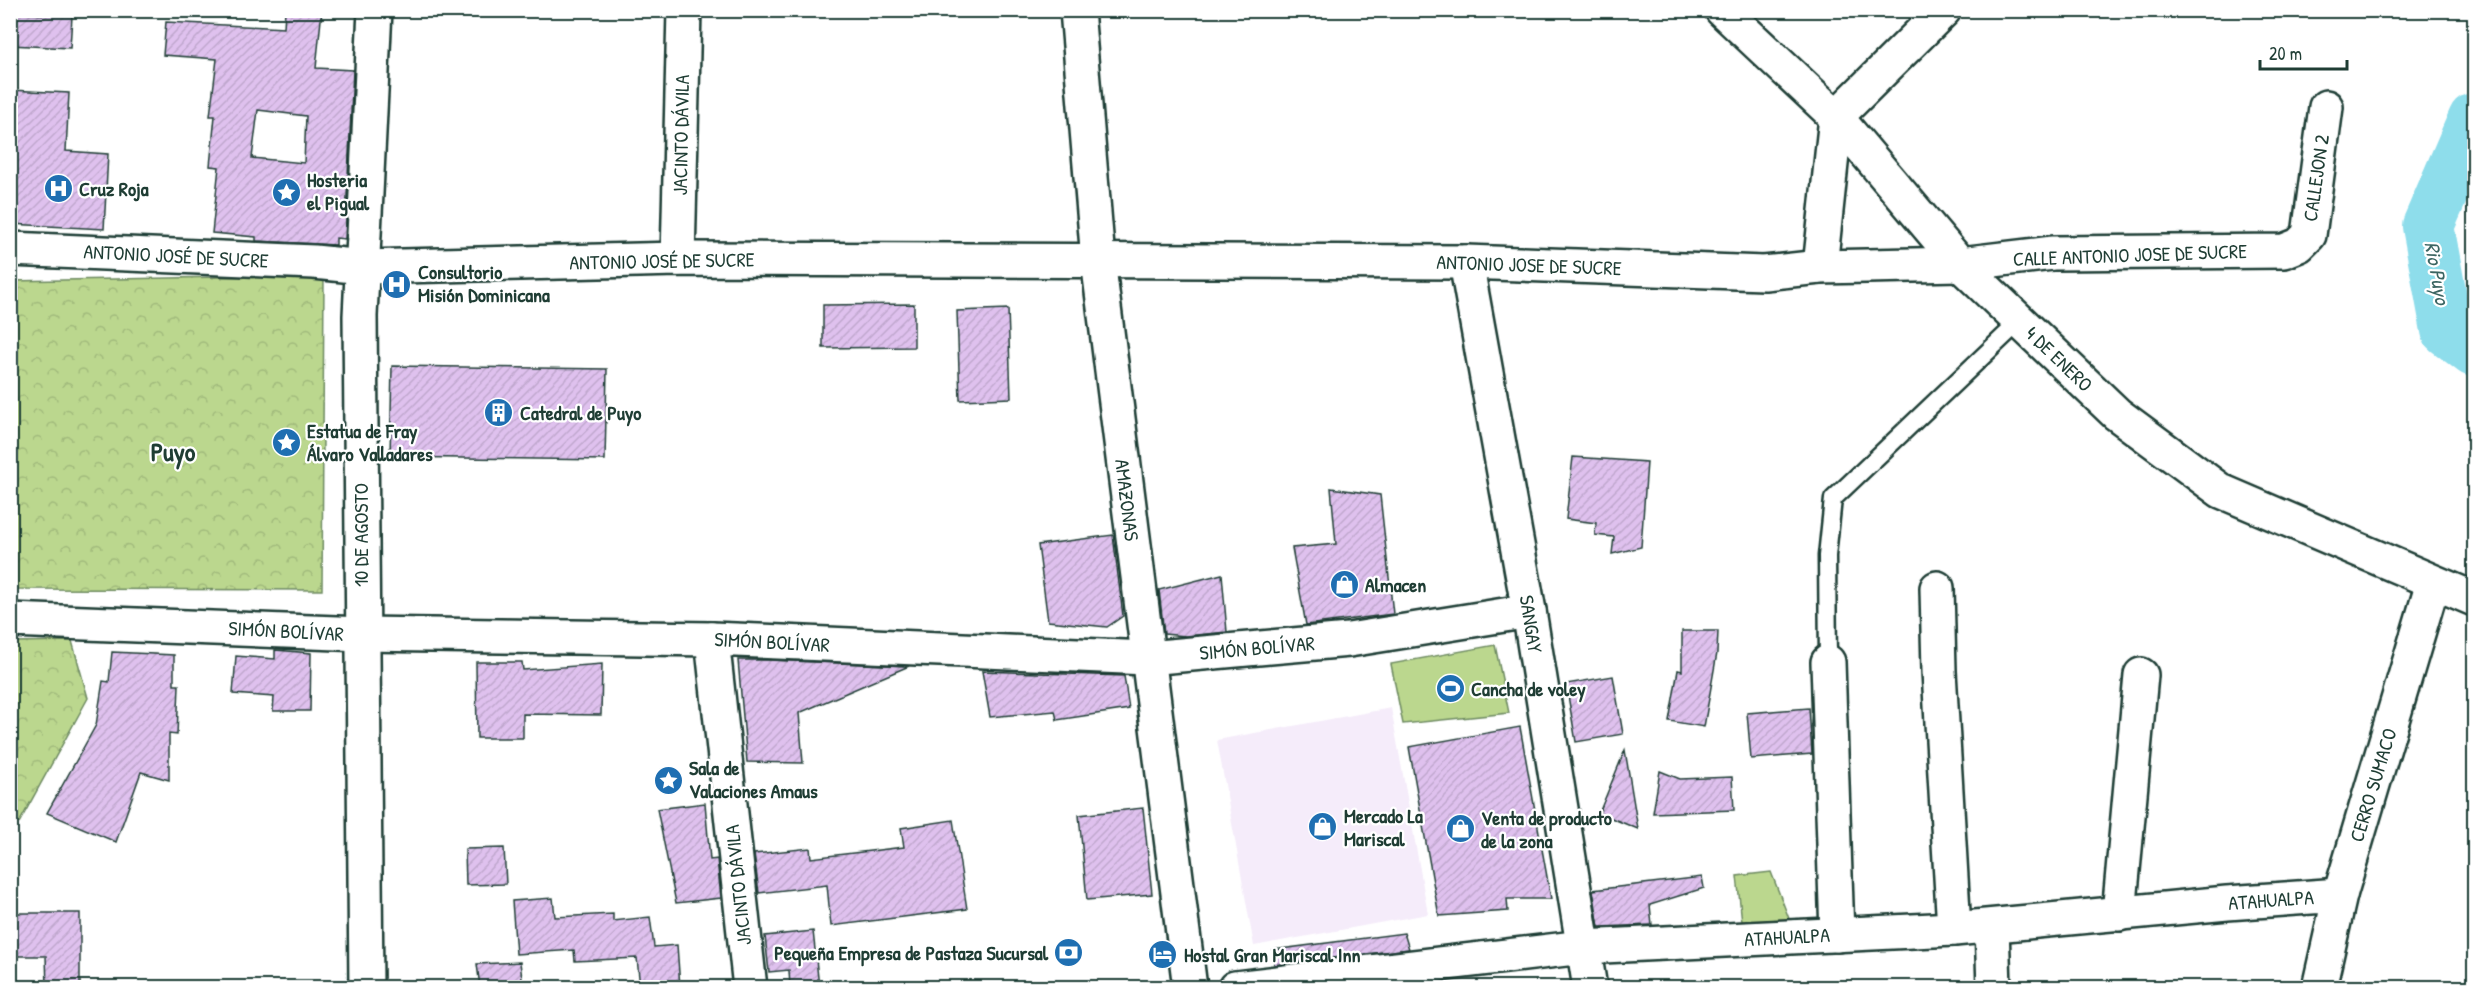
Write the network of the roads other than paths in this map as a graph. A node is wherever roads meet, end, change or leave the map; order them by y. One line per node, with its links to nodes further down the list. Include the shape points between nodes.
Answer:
1 (375, 10): 14 (street, 10 DE AGOSTO)
2 (684, 10): 10 (street, JACINTO DÁVILA)
3 (1077, 10): 11 (street, AMAZONAS)
4 (1722, 10): 7 (street, 4 DE ENERO)
5 (1944, 10): 7 (street)
6 (2326, 107): 8 (street, CALLEJON 2, via 2309,235)
7 (1836, 117): 13 (street, 4 DE ENERO); 15 (street)
8 (2299, 245): 13 (street, CALLE ANTONIO JOSE DE SUCRE, via 2284,251 2053,253)
9 (10, 249): 14 (street, ANTONIO JOSÉ DE SUCRE)
10 (678, 260): 11 (street, ANTONIO JOSÉ DE SUCRE); 14 (street, ANTONIO JOSÉ DE SUCRE)
11 (1098, 261): 12 (street, ANTONIO JOSE DE SUCRE); 24 (street, AMAZONAS)
12 (1466, 262): 15 (street, ANTONIO JOSE DE SUCRE, via 1764,273); 20 (street, SANGAY)
13 (1960, 264): 15 (street, ANTONIO JOSE DE SUCRE); 16 (street, 4 DE ENERO)
14 (364, 267): 22 (street, 10 DE AGOSTO, via 360,316)
15 (1820, 267)
16 (2020, 321): 17 (street, 4 DE ENERO, via 2117,414 2221,491); 25 (lane, via 1833,499 1827,556)
17 (2433, 583): 19 (street, 4 DE ENERO); 27 (street, CERRO SUMACO)
18 (1937, 588): 30 (street)
19 (2475, 599)
20 (1529, 611): 24 (street, SIMÓN BOLÍVAR, via 1349,640); 32 (street, SANGAY)
21 (10, 620): 22 (street, SIMÓN BOLÍVAR)
22 (363, 634): 23 (street, SIMÓN BOLÍVAR); 33 (street, 10 DE AGOSTO)
23 (712, 639): 24 (street, SIMÓN BOLÍVAR); 34 (street, JACINTO DÁVILA)
24 (1147, 658): 35 (street, AMAZONAS)
25 (1828, 662): 31 (street)
26 (2141, 675): 28 (street)
27 (2340, 896): 28 (street, ATAHUALPA); 39 (street, CERRO SUMACO)
28 (2119, 914): 29 (street, ATAHUALPA)
29 (1992, 926): 30 (street, ATAHUALPA); 38 (street)
30 (1954, 929): 31 (street, ATAHUALPA)
31 (1837, 935): 32 (street, ATAHUALPA)
32 (1583, 947): 36 (street, ATAHUALPA); 37 (street, SANGAY)
33 (366, 987)
34 (750, 987)
35 (1190, 987)
36 (1235, 987)
37 (1590, 987)
38 (1994, 987)
39 (2319, 987)

